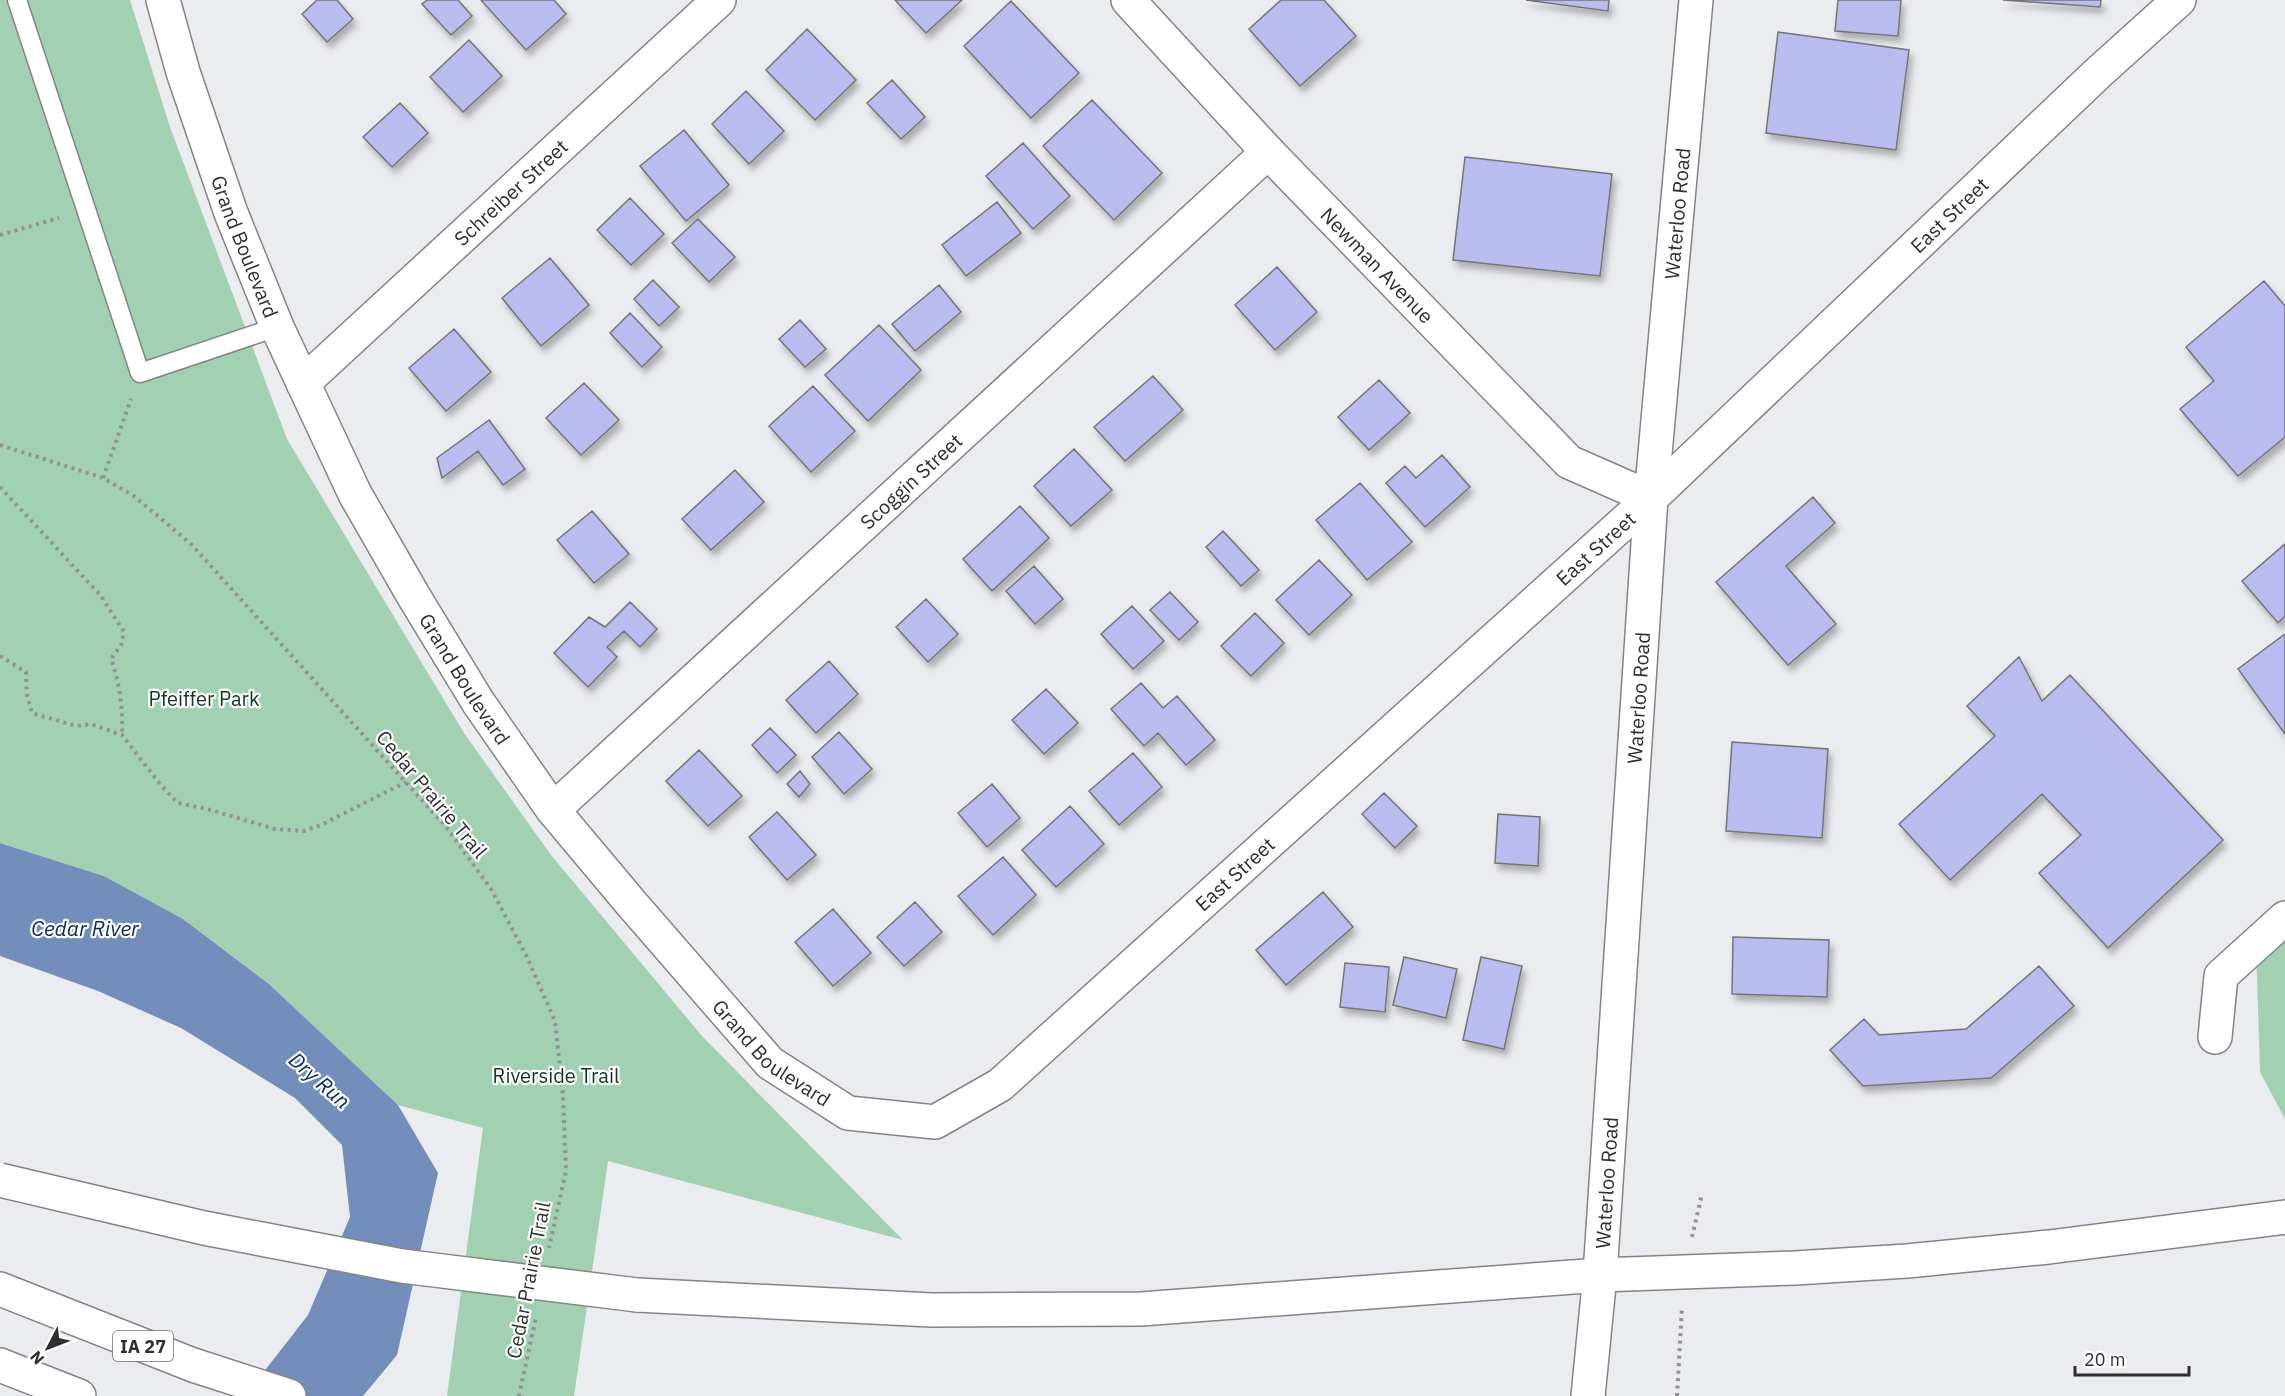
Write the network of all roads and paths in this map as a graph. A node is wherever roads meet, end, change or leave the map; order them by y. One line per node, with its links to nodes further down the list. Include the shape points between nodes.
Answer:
1 (16, 0): 8 (lane)
2 (163, 0): 10 (main road, Grand Boulevard, via 231,213)
3 (719, 0): 12 (main road, Schreiber Street)
4 (1128, 0): 7 (main road, Newman Avenue)
5 (1696, 0): 16 (main road, Waterloo Road)
6 (2179, 0): 16 (main road, East Street)
7 (1268, 152): 16 (main road, Newman Avenue, via 1569,462); 20 (main road, Scoggin Street)
8 (86, 210): 9 (path); 11 (lane)
9 (0, 235)
10 (276, 327): 11 (lane); 12 (main road, Grand Boulevard)
11 (140, 373): 14 (path)
12 (303, 383): 20 (main road, Grand Boulevard, via 355,494 413,596 478,702)
13 (0, 445): 14 (path, Cedar Prairie Trail)
14 (102, 478): 19 (path, Cedar Prairie Trail, via 134,496 191,544)
15 (0, 487): 18 (path, via 101,596 124,632 111,659 123,712)
16 (1651, 498): 23 (main road, East Street); 27 (main road, Waterloo Road)
17 (0, 656): 18 (path, via 26,672 32,713 76,726 92,724)
18 (122, 735): 19 (path, via 178,803 275,829 304,831 321,825)
19 (406, 782): 26 (path, Cedar Prairie Trail, via 447,828 491,889 555,1021 564,1095 566,1171)
20 (553, 810): 23 (main road, Grand Boulevard, via 770,1064 848,1113 935,1122)
21 (2285, 918): 22 (main road, via 2221,976)
22 (2215, 1037)
23 (1000, 1086)
24 (0, 1180): 27 (main road, bridge, via 204,1228 402,1266 637,1295 931,1310 1141,1308)
25 (2285, 1217): 27 (main road, via 1907,1261)
26 (547, 1260)
27 (1600, 1275): 34 (main road, Waterloo Road)
28 (0, 1289): 32 (main road, IA 27, via 192,1365)
29 (538, 1306): 33 (path, Cedar Prairie Trail)
30 (0, 1365): 31 (main road)
31 (79, 1396)
32 (289, 1396)
33 (519, 1396)
34 (1588, 1396)

